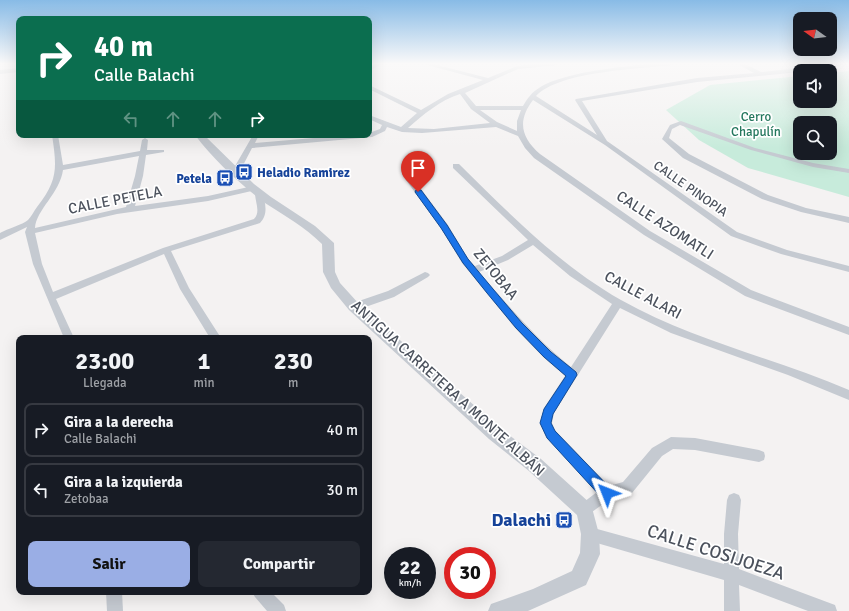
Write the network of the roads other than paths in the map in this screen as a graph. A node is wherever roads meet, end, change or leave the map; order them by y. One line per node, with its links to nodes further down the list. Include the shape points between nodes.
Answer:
1 (378, 92): 8 (street)
2 (460, 92): 6 (street); 8 (street, via 450,95)
3 (539, 92): 5 (street)
4 (628, 92): 12 (street, via 578,100)
5 (533, 97): 7 (street); 14 (street, CALLE PINOPIA)
6 (473, 108): 7 (street); 11 (street)
7 (524, 108): 16 (street, via 518,124)
8 (421, 113): 13 (street)
9 (372, 118): 10 (street)
10 (385, 125): 13 (street); 15 (street, via 380,133)
11 (495, 125): 13 (street); 16 (street)
12 (597, 129): 14 (street); 22 (street)
13 (402, 130)
14 (587, 131): 22 (street, CALLE PINOPIA)
15 (372, 135)
16 (521, 135): 45 (street, CALLE AZOMATLI, via 526,146 537,156 647,233 691,260 748,293)
17 (55, 138): 27 (street)
18 (202, 138): 29 (street, ANTIGUA CARRETERA A MONTE ALBÁN)
19 (254, 138): 23 (street)
20 (339, 138): 23 (street)
21 (145, 140): 25 (street)
22 (607, 144): 39 (street, CALLE PINOPIA, via 734,234 784,252)
23 (250, 146): 29 (street)
24 (162, 150): 25 (street)
25 (142, 153): 27 (street); 32 (street)
26 (456, 166): 37 (street, CALLE ALARI)
27 (60, 168): 34 (street, via 55,187)
28 (849, 171): 33 (street, via 813,165 753,149 680,123 670,127 665,139 686,156 765,196 804,210)
29 (235, 173): 31 (street, ANTIGUA CARRETERA A MONTE ALBÁN)
30 (410, 180): 40 (street, ZETOBAA)
31 (256, 191): 32 (street, CALLE PETELA); 38 (street, via 263,213 257,221); 44 (street, ANTIGUA CARRETERA A MONTE ALBÁN, via 301,219 328,243 329,272 335,285)
32 (130, 209): 35 (street, CALLE PETELA)
33 (849, 220)
34 (31, 222): 35 (street); 36 (street)
35 (29, 232): 42 (street, via 38,265)
36 (0, 237)
37 (533, 241): 40 (street, via 505,258); 43 (street, CALLE ALARI)
38 (166, 250): 42 (street); 47 (street, via 185,289)
39 (849, 269)
40 (474, 270): 48 (street, ZETOBAA, via 519,325)
41 (425, 275): 44 (street, via 391,294)
42 (51, 297): 46 (street)
43 (618, 302): 48 (street); 49 (street, CALLE ALARI, via 673,330)
44 (354, 307): 53 (street, ANTIGUA CARRETERA A MONTE ALBÁN, via 495,434 535,465)
45 (849, 331)
46 (68, 335)
47 (214, 335)
48 (572, 375): 51 (street, via 548,412 546,423 551,434)
49 (849, 395)
50 (760, 456): 51 (street, via 695,444 671,443 656,452 627,488)
51 (607, 493): 53 (street)
52 (734, 500): 55 (street)
53 (585, 510): 54 (street)
54 (590, 534): 55 (street, CALLE COSIJOEZA); 60 (street, via 590,554 579,578 536,598)
55 (731, 574): 61 (street); 62 (street, CALLE COSIJOEZA)
56 (114, 595): 58 (street)
57 (263, 595): 59 (street)
58 (115, 611)
59 (278, 611)
60 (498, 611)
61 (732, 611)
62 (829, 611)

